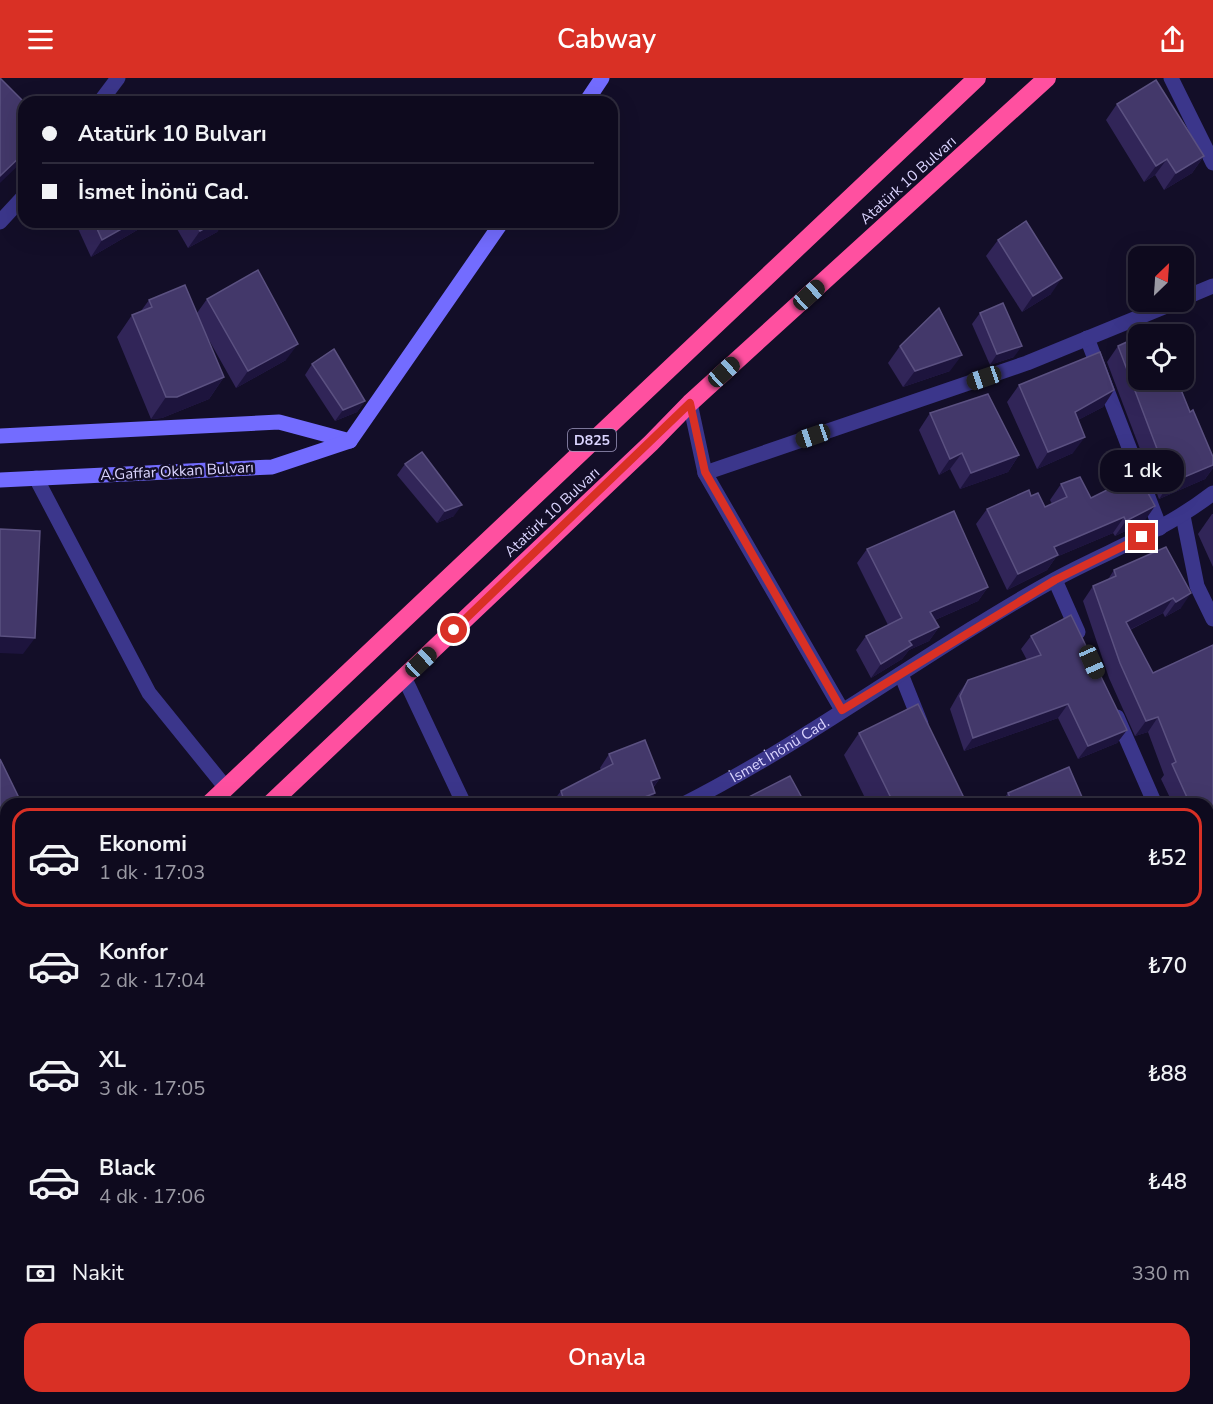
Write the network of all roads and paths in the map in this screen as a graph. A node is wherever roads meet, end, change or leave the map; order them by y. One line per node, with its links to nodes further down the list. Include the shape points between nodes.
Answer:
1 (118, 78): 6 (street)
2 (602, 78): 7 (street)
3 (977, 78): 33 (highway, Atatürk 10 Bulvarı / D825)
4 (1047, 78): 16 (highway, Atatürk 10 Bulvarı / D825)
5 (1171, 78): 8 (street)
6 (104, 96)
7 (590, 96)
8 (1213, 163)
9 (18, 202): 10 (street)
10 (0, 222)
11 (498, 228): 18 (street)
12 (1213, 286): 13 (street)
13 (1194, 294)
14 (1151, 312): 15 (street)
15 (1087, 338): 19 (street, via 1006,370); 24 (street)
16 (690, 403): 19 (street); 29 (highway, Atatürk 10 Bulvarı / D825)
17 (2, 432): 18 (street, via 279,422)
18 (350, 441): 20 (street, A.Gaffar Okkan Bulvarı, via 272,467)
19 (705, 472): 31 (street)
20 (36, 478): 21 (street, A.Gaffar Okkan Bulvarı); 33 (street, via 149,693)
21 (0, 480)
22 (1213, 493): 23 (street, İsmet İnönü Cad.)
23 (1183, 516): 24 (street, İsmet İnönü Cad.); 26 (street, via 1197,586)
24 (1160, 528): 25 (street, İsmet İnönü Cad.)
25 (1055, 580): 27 (street); 28 (street, İsmet İnönü Cad.)
26 (1213, 619)
27 (1084, 645)
28 (900, 674): 31 (street, İsmet İnönü Cad.); 32 (street)
29 (404, 677): 35 (highway, Atatürk 10 Bulvarı / D825); 36 (street)
30 (1109, 699): 38 (street)
31 (842, 710): 37 (street, İsmet İnönü Cad.)
32 (927, 739)
33 (226, 788): 34 (highway, Atatürk 10 Bulvarı / D825)
34 (215, 798)
35 (276, 798)
36 (461, 798)
37 (704, 798)
38 (1152, 798)

